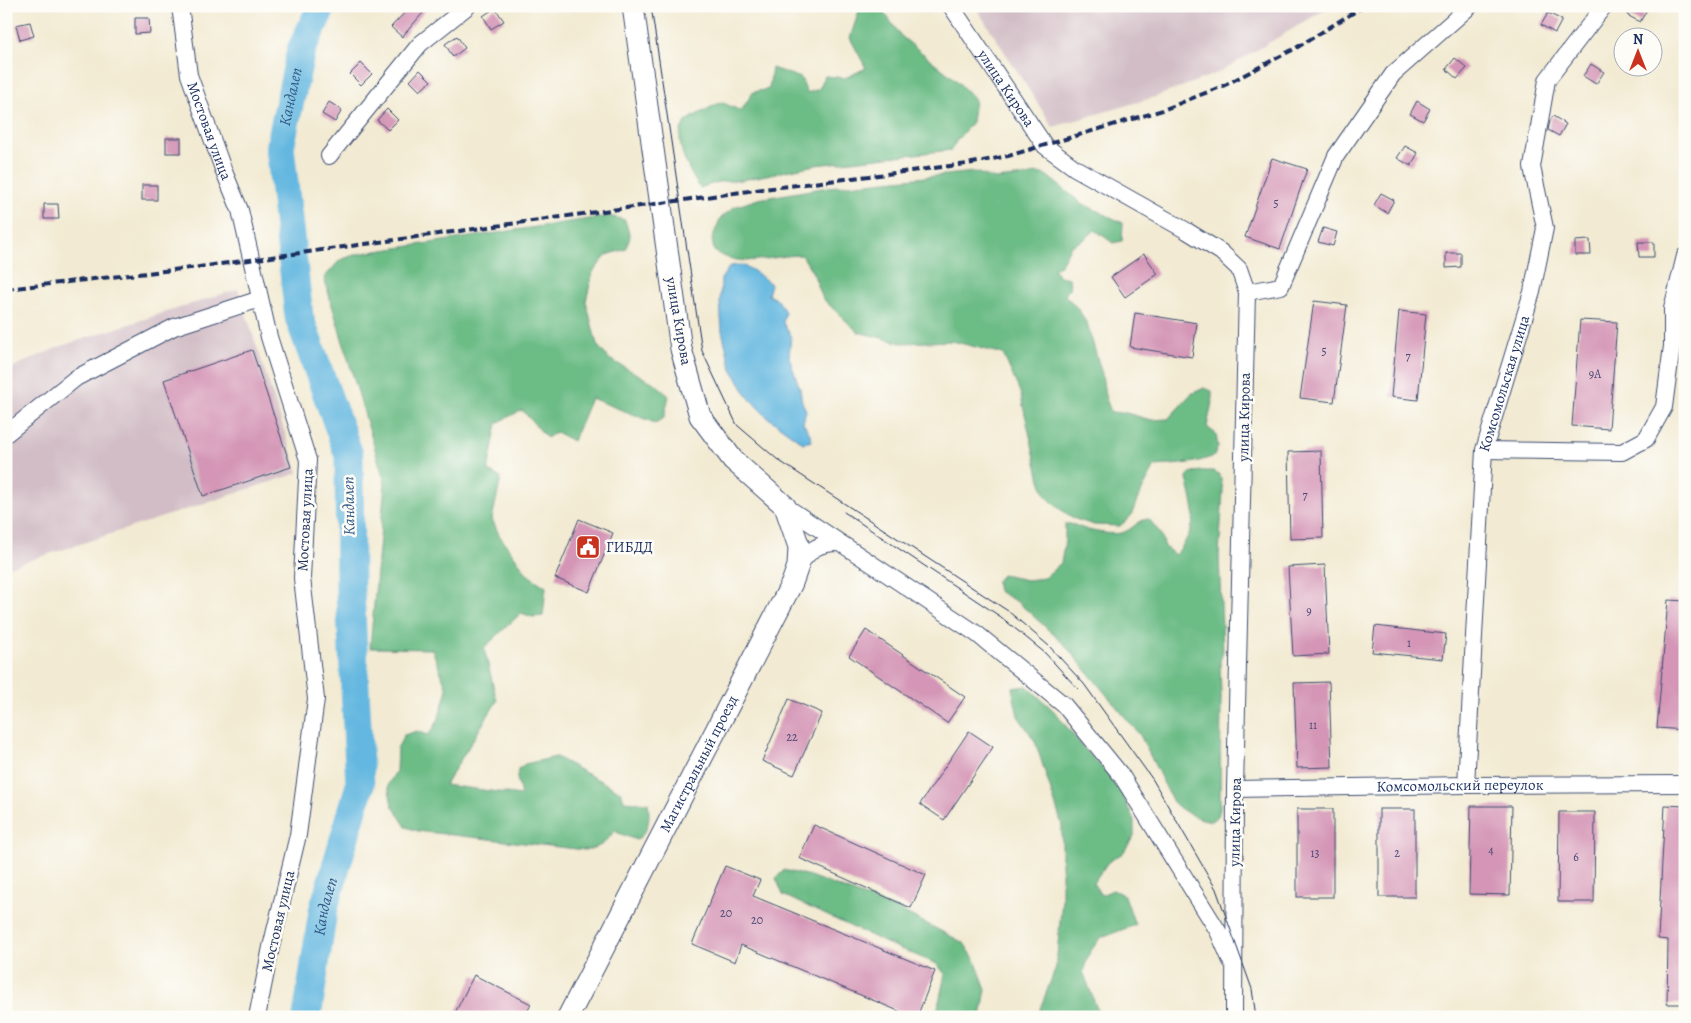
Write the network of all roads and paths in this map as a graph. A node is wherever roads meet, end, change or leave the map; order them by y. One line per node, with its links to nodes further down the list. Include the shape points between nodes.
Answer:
1 (180, 6): 10 (street, Мостовая улица, via 189,75 240,210)
2 (468, 6): 7 (street, via 420,44)
3 (633, 6): 13 (main road, улица Кирова, via 681,349 700,416 733,460)
4 (951, 6): 9 (street, улица Кирова, via 1045,146 1075,168 1221,252 1239,269)
5 (1470, 6): 9 (street, via 1393,74 1336,156 1281,286)
6 (1604, 6): 12 (street, Комсомольская улица, via 1547,80 1532,168 1544,228 1532,292)
7 (328, 156)
8 (1685, 256): 12 (street, via 1672,309 1672,346 1664,407 1646,440 1622,452)
9 (1246, 292): 18 (street, улица Кирова)
10 (260, 299): 11 (street, via 174,328 76,378); 20 (street, Мостовая улица, via 308,460 302,578 316,699 298,834)
11 (6, 434)
12 (1484, 450): 17 (street, Комсомольская улица)
13 (785, 506): 14 (street, улица Кирова); 15 (main road, Магистральный проезд, via 799,547)
14 (839, 543): 15 (street, via 816,547); 19 (street, улица Кирова, via 977,634 1064,705 1121,775 1218,931)
15 (798, 566): 21 (main road, Магистральный проезд)
16 (1685, 784): 17 (street, Комсомольский переулок)
17 (1466, 785): 18 (street, Комсомольский переулок)
18 (1235, 789): 19 (street, улица Кирова)
19 (1233, 965): 22 (street, улица Кирова)
20 (257, 1017)
21 (568, 1017)
22 (1234, 1017)

